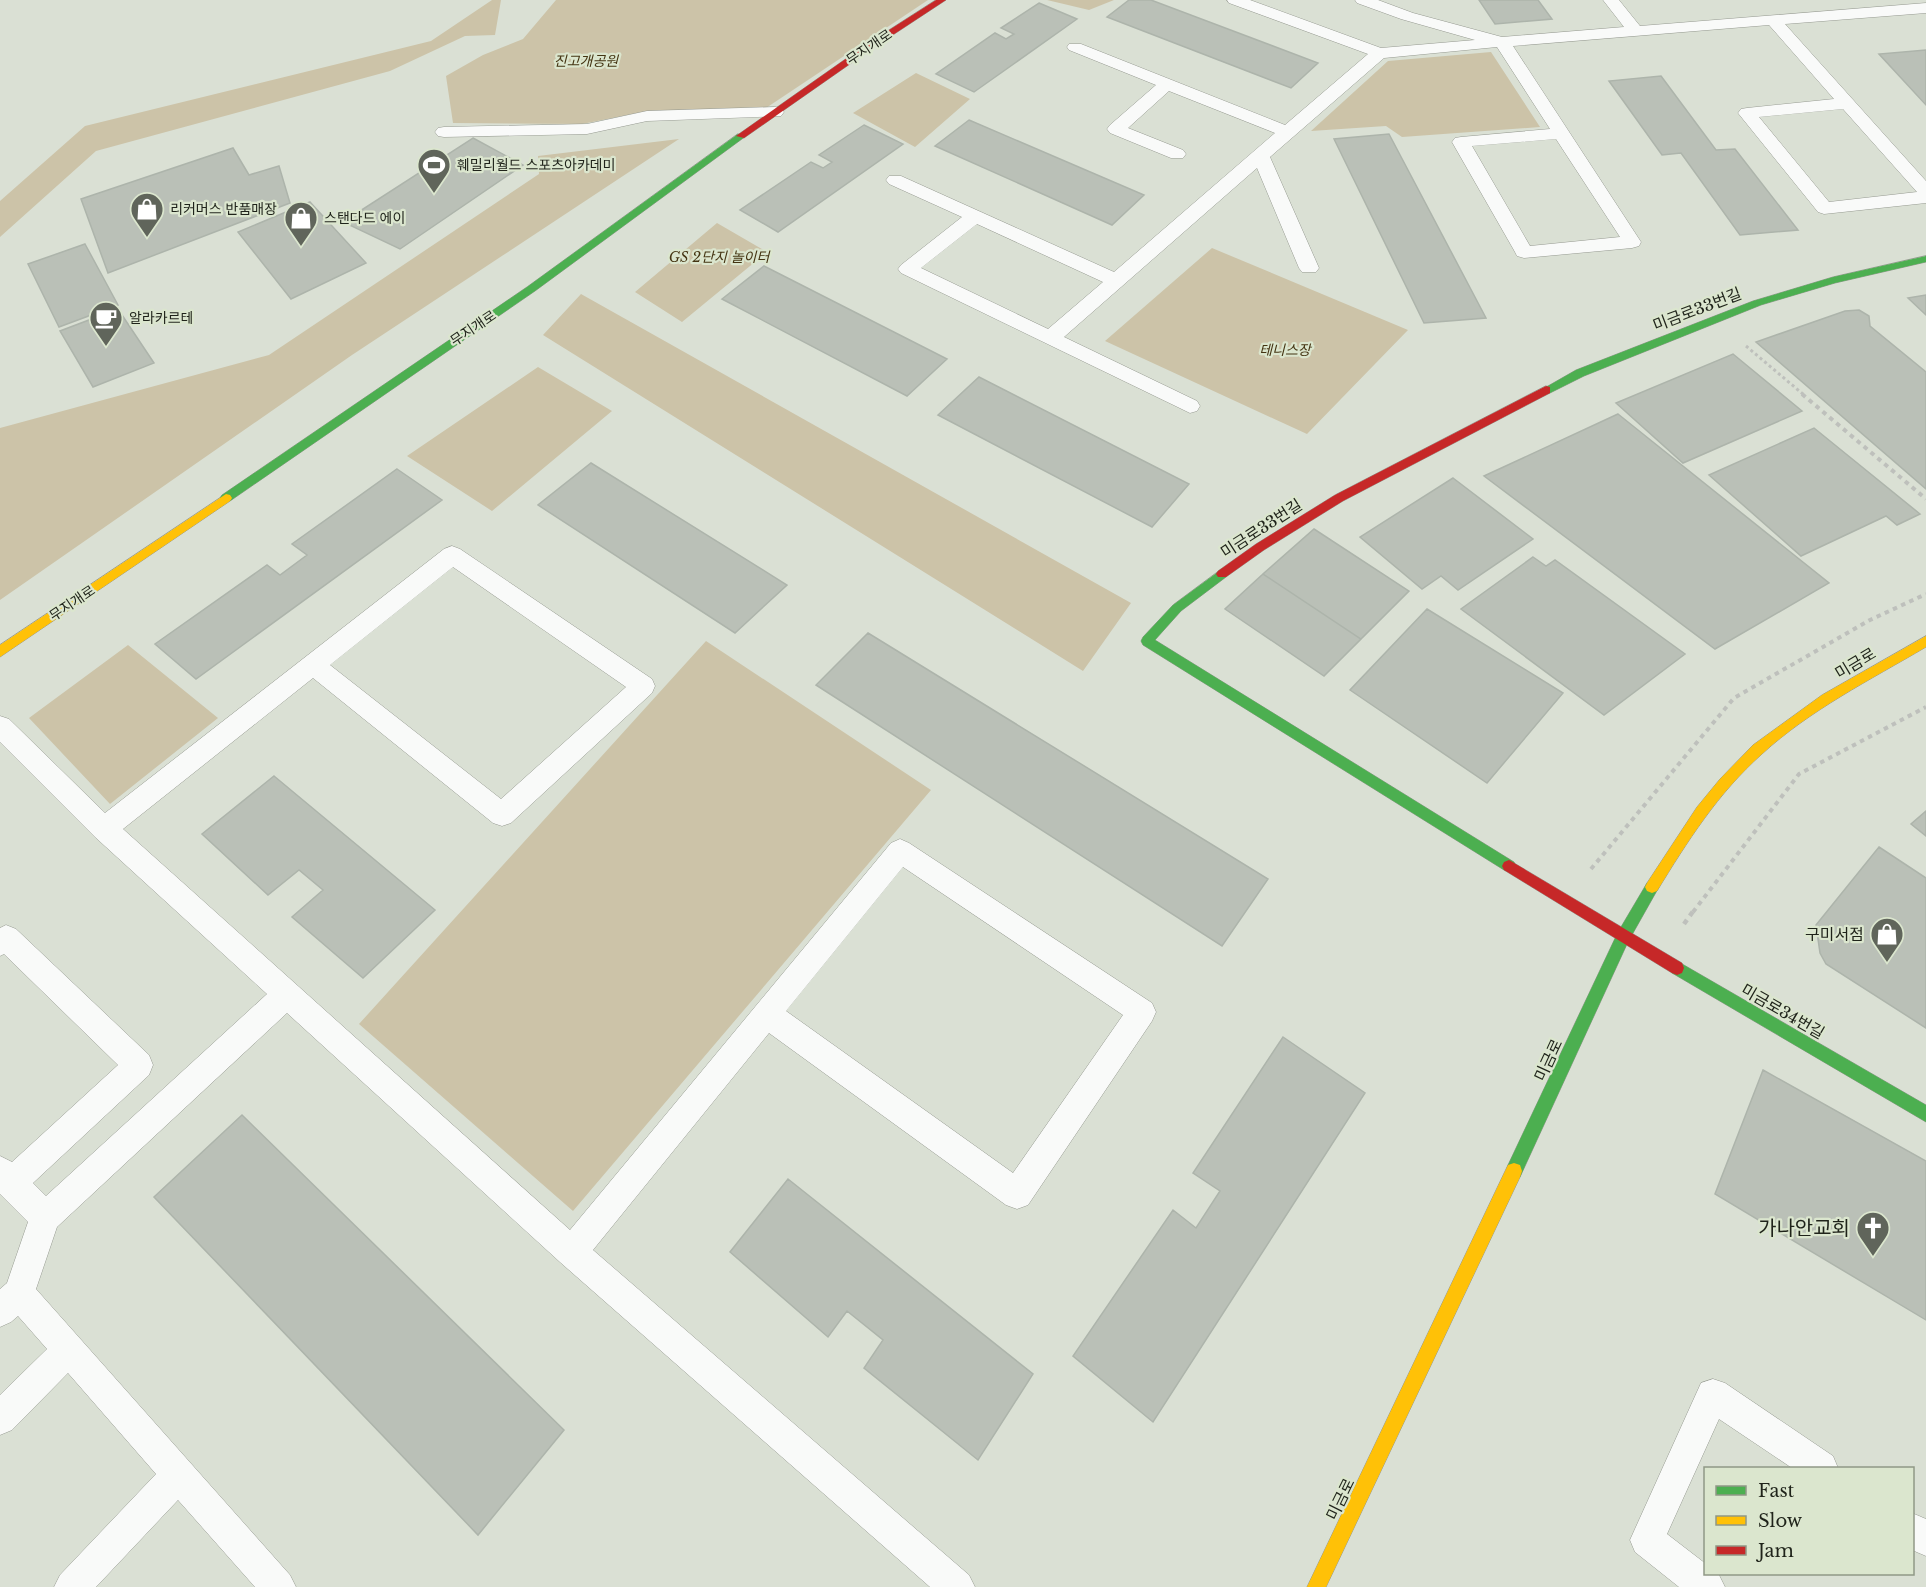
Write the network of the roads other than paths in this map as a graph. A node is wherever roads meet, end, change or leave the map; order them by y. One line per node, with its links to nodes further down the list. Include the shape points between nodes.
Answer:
1 (942, 0): 13 (street, 무지개로)
2 (1235, 0): 10 (lane)
3 (1363, 0): 8 (lane)
4 (1611, 0): 7 (lane)
5 (1926, 8): 6 (lane)
6 (1774, 21): 7 (lane); 12 (lane)
7 (1636, 32): 8 (lane)
8 (1502, 42): 10 (lane); 16 (lane)
9 (1075, 47): 11 (lane)
10 (1379, 52): 15 (lane)
11 (1167, 84): 15 (lane); 17 (lane, via 1116,129)
12 (1847, 104): 20 (lane); 21 (lane, via 1747,113 1824,208)
13 (775, 112): 14 (lane, via 647,116 587,129); 29 (street, 무지개로, via 531,289)
14 (444, 132)
15 (1287, 132): 18 (lane)
16 (1561, 134): 16 (lane, via 1606,202 1632,242 1524,252 1461,142)
17 (1177, 154)
18 (1260, 155): 24 (lane); 25 (lane)
19 (894, 180): 22 (lane)
20 (1926, 192)
21 (1926, 197)
22 (975, 216): 25 (lane); 26 (lane, via 908,269)
23 (1926, 259): 33 (street, 미금로33번길, via 1833,280 1757,303 1580,373 1390,470 1306,518 1227,570 1178,608 1147,641)
24 (1309, 268)
25 (1116, 280): 26 (lane)
26 (1051, 337): 27 (lane)
27 (1190, 406)
28 (1926, 641): 33 (street, 미금로, via 1786,727 1738,768 1684,833)
29 (0, 652)
30 (313, 665): 30 (lane, via 452,555 643,686 502,815); 32 (lane)
31 (0, 726): 32 (lane)
32 (104, 829): 35 (lane)
33 (1623, 937): 37 (street, 미금로34번길); 49 (street, 미금로)
34 (0, 943): 38 (lane, via 6,938 139,1065)
35 (287, 994): 39 (lane); 40 (lane)
36 (768, 1015): 36 (lane, via 900,851 1142,1012 1017,1194); 40 (lane)
37 (1926, 1114)
38 (5, 1177): 39 (lane)
39 (45, 1217): 41 (lane)
40 (572, 1252): 48 (lane)
41 (9, 1302): 42 (lane)
42 (69, 1349): 43 (lane); 45 (lane)
43 (0, 1418)
44 (1820, 1467): 50 (lane, via 1713,1395 1647,1540)
45 (179, 1474): 46 (lane); 47 (lane)
46 (72, 1587)
47 (278, 1587)
48 (957, 1587)
49 (1316, 1587)
50 (1707, 1587)

